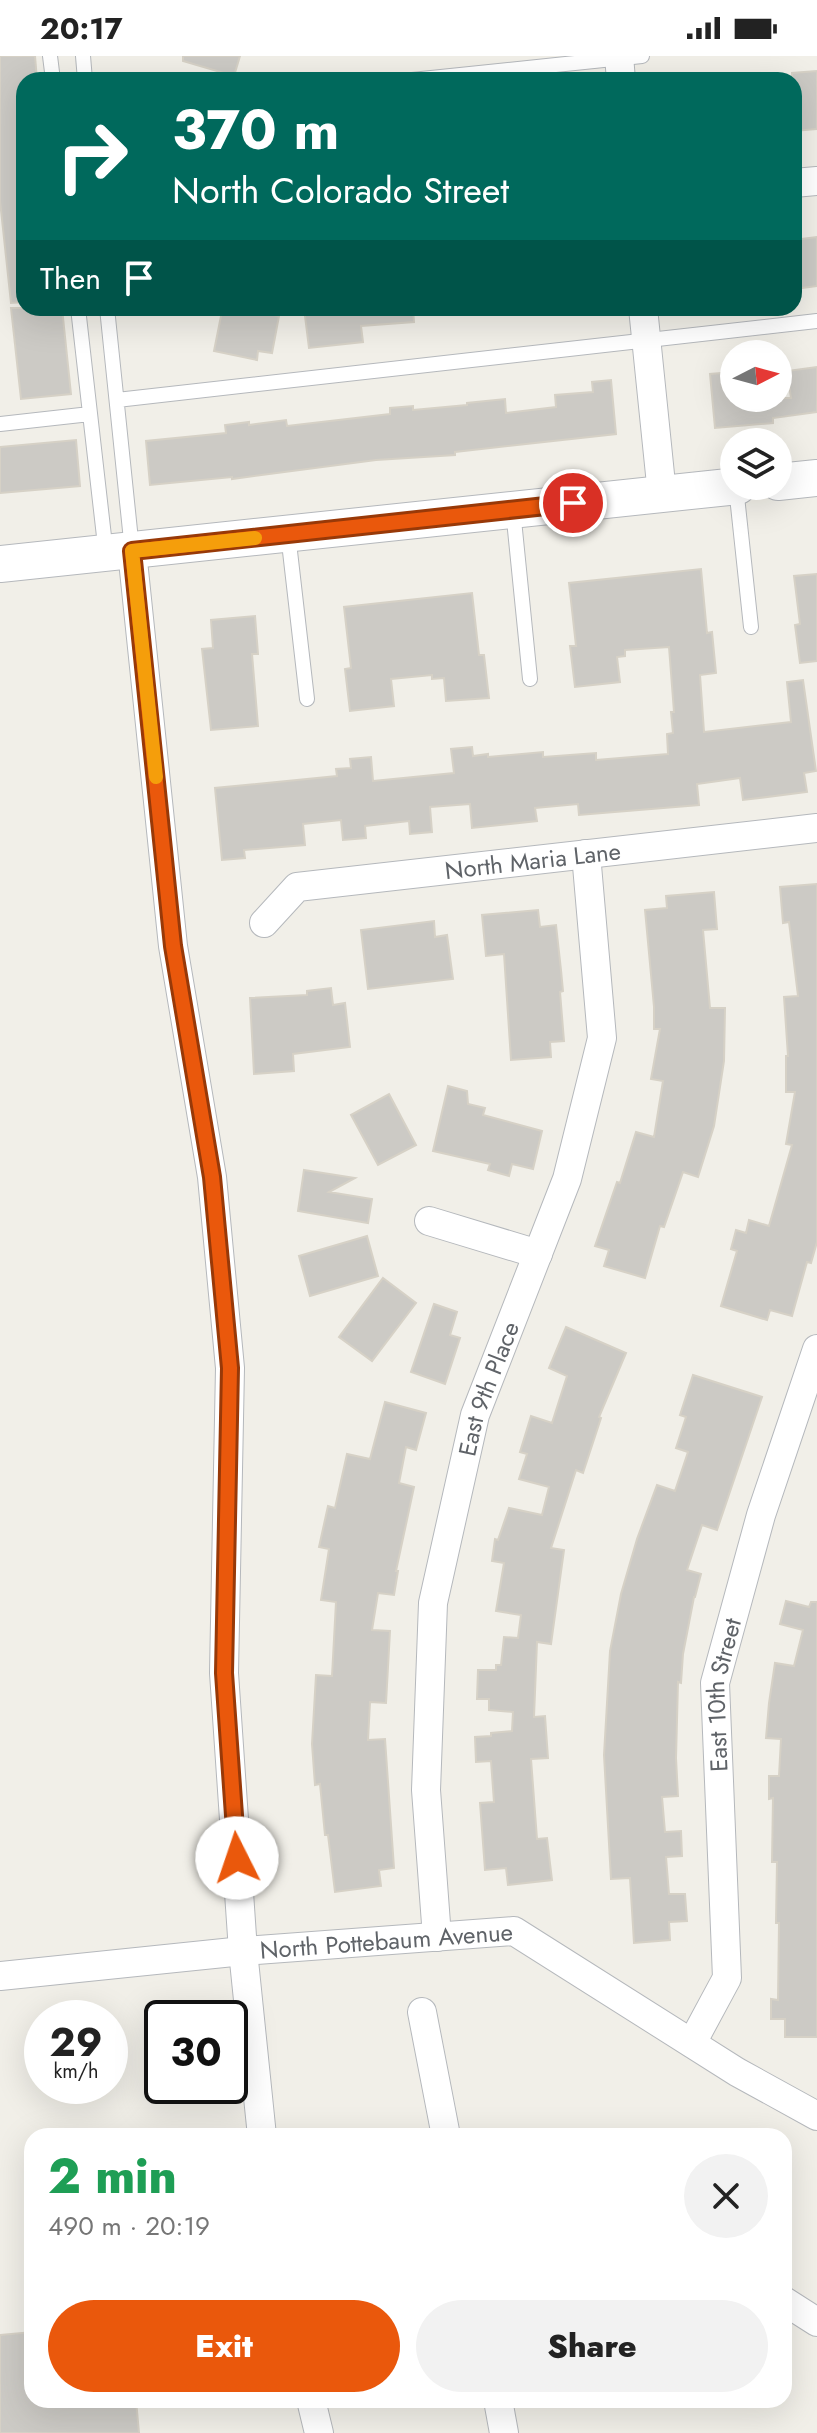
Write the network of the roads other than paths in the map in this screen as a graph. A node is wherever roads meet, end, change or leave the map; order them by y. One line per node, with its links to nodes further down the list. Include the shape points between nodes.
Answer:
1 (625, 63): 2 (lane)
2 (512, 72)
3 (79, 316): 9 (lane)
4 (108, 316): 8 (lane)
5 (644, 316): 7 (street)
6 (817, 321): 7 (lane)
7 (647, 342): 8 (lane); 14 (street)
8 (117, 400): 18 (lane)
9 (90, 414): 10 (lane); 18 (lane)
10 (0, 424)
11 (817, 478): 12 (street)
12 (792, 481)
13 (720, 488): 14 (street)
14 (662, 494): 16 (street)
15 (738, 500): 20 (lane)
16 (513, 510): 17 (street); 21 (lane)
17 (288, 534): 18 (street); 22 (lane)
18 (119, 552): 19 (street); 30 (street, via 173,946 212,1177 230,1368 224,1673)
19 (0, 564)
20 (751, 627)
21 (530, 679)
22 (307, 699)
23 (817, 828): 24 (street, North Maria Lane)
24 (586, 854): 25 (street, North Maria Lane, via 297,887); 27 (street, East 9th Place, via 602,1038 567,1179)
25 (264, 923)
26 (429, 1221): 27 (street)
27 (538, 1254): 29 (street, East 9th Place, via 475,1415 433,1603 426,1790)
28 (817, 1349): 33 (street, East 10th Street, via 761,1515 715,1683 727,1978)
29 (437, 1937): 30 (street, North Pottebaum Avenue); 33 (street, North Pottebaum Avenue, via 514,1931)
30 (243, 1951): 31 (street, North Pottebaum Avenue); 35 (street)
31 (0, 1976)
32 (422, 2012): 36 (street)
33 (692, 2043): 34 (street, North Pottebaum Avenue)
34 (817, 2116)
35 (261, 2128)
36 (444, 2128)
37 (792, 2306): 38 (street)
38 (817, 2322)
39 (313, 2408): 41 (street)
40 (499, 2408): 42 (street)
41 (319, 2433)
42 (504, 2433)

